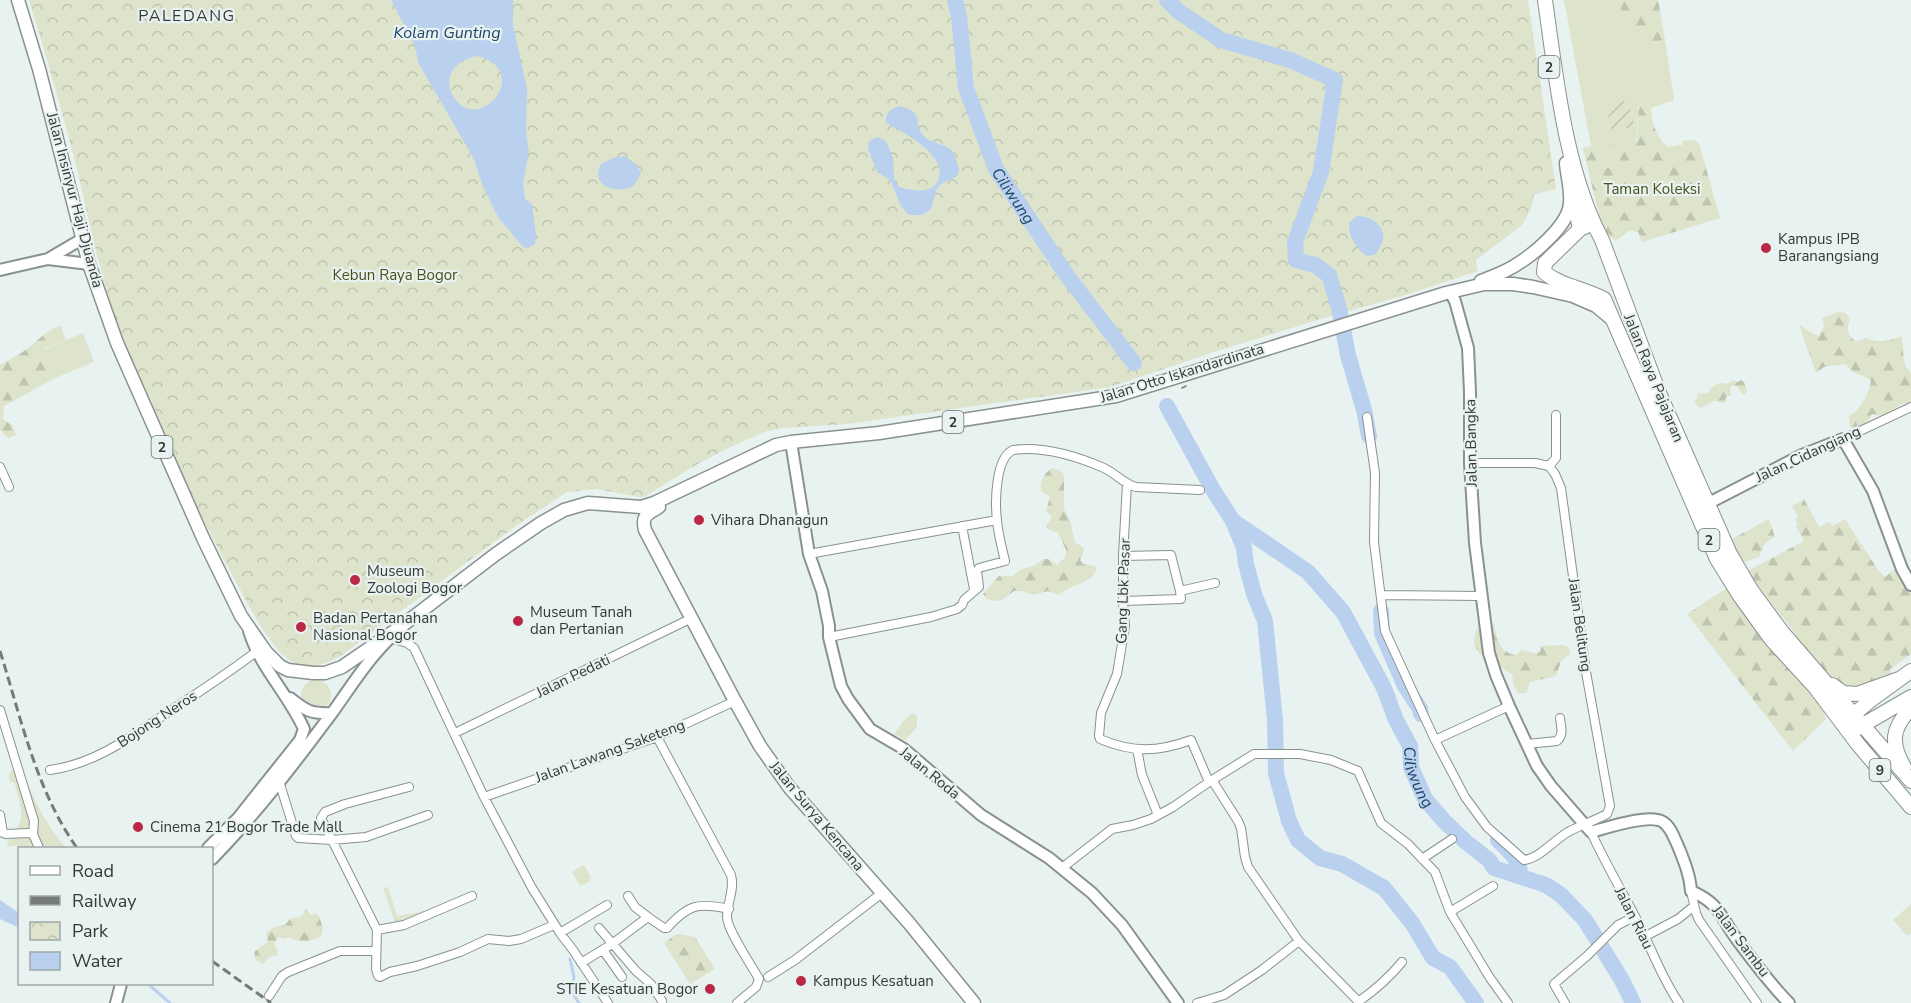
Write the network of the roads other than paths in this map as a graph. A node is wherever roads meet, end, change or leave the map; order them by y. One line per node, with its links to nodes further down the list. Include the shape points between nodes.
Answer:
1 (18, 0): 8 (main road, Jalan Insinyur Haji Djuanda / 2)
2 (1538, 0): 5 (highway, 2)
3 (1545, 0): 4 (highway, Jalan Raya Pajajaran / 2)
4 (1568, 137): 5 (highway); 6 (highway, Jalan Raya Pajajaran / 2)
5 (1566, 163): 7 (highway); 12 (main road, Jalan Otto Iskandardinata / 2, via 1569,210 1560,226 1518,264)
6 (1593, 223): 7 (highway); 26 (highway, Jalan Raya Pajajaran / 2)
7 (1580, 229): 13 (highway, Jalan Raya Pajajaran / 2, via 1545,263 1544,272 1604,299)
8 (82, 239): 9 (street); 10 (main road, Jalan Insinyur Haji Djuanda / 2)
9 (48, 259): 10 (street); 11 (street)
10 (89, 264): 40 (main road, Jalan Insinyur Haji Djuanda / 2, via 117,343 203,538)
11 (0, 270)
12 (1448, 293): 13 (main road, Jalan Otto Iskandardinata / 2, via 1485,284 1533,287 1573,296 1596,306); 18 (main road, Jalan Otto Iskandardinata / 2, via 1116,396 879,433); 19 (street, Jalan Bangka, via 1455,301 1468,348)
13 (1614, 321): 35 (highway, Jalan Raya Pajajaran / 2, via 1718,559)
14 (1911, 407): 17 (street, Jalan Cidangiang)
15 (1556, 415): 20 (street, via 1556,458)
16 (1367, 417): 36 (street, Jalan Belitung, via 1375,473 1374,542)
17 (1843, 439): 26 (street, Jalan Cidangiang, via 1802,455); 32 (street, via 1873,491)
18 (791, 442): 25 (main road, Jalan Otto Iskandardinata / 2, via 759,452); 29 (street, Jalan Roda)
19 (1470, 463): 20 (street); 37 (street, Jalan Bangka)
20 (1549, 466): 73 (street, Jalan Belitung, via 1561,488 1586,672 1610,806 1607,814)
21 (0, 467): 23 (street)
22 (1127, 484): 24 (street); 27 (street, via 1105,469 1069,456 1044,450 1013,450 1006,455 1000,471); 30 (street, Gang Lbk Pasar)
23 (9, 487)
24 (1200, 490)
25 (676, 492): 39 (main road, Jalan Surya Kencana, via 646,514 643,522); 41 (main road, Jalan Otto Iskandardinata / 2, via 641,507 594,503 564,510 496,554)
26 (1707, 504): 35 (highway, Jalan Raya Pajajaran / 2)
27 (997, 520): 28 (street); 33 (street, via 1005,561 979,568 979,587)
28 (962, 526): 29 (street); 33 (street)
29 (809, 554): 42 (street, Jalan Roda, via 822,591)
30 (1123, 556): 34 (street, via 1171,555); 38 (street, Gang Lbk Pasar)
31 (1215, 584): 34 (street)
32 (1911, 585)
33 (975, 590): 42 (street, via 957,609)
34 (1180, 591): 38 (street, via 1181,598)
35 (1745, 593): 46 (highway, Jalan Raya Pajajaran / 2); 57 (highway, Jalan Raya Pajajaran / 2, via 1771,639)
36 (1381, 595): 37 (street); 60 (street, Jalan Belitung, via 1385,631)
37 (1481, 596): 52 (street, Jalan Bangka, via 1489,652)
38 (1123, 601): 62 (street, Gang Lbk Pasar, via 1125,626 1117,674 1099,730 1100,739)
39 (692, 618): 51 (main road, Jalan Surya Kencana); 58 (street, Jalan Pedati)
40 (247, 625): 44 (street, Jalan Insinyur Haji Djuanda); 45 (main road, Jalan Insinyur Haji Djuanda / 2, via 274,661 288,670 325,673)
41 (399, 628): 43 (street); 45 (main road, Jalan Otto Iskandardinata / 2)
42 (829, 637): 81 (street, Jalan Roda, via 841,686 870,729 904,749 981,815)
43 (390, 638): 55 (street, via 370,657); 58 (street, via 414,648)
44 (256, 652): 49 (street, Jalan Insinyur Haji Djuanda); 63 (street, Bojong Neros, via 102,754)
45 (363, 654)
46 (1817, 671): 48 (highway, 2, via 1843,693 1857,694); 57 (highway, Jalan Raya Pajajaran / 2)
47 (1911, 671): 48 (highway)
48 (1899, 680): 57 (highway)
49 (283, 692): 55 (street, via 307,711); 78 (street, via 303,729 300,740 238,819)
50 (1911, 697): 57 (highway)
51 (735, 701): 59 (street, Jalan Lawang Saketeng); 84 (main road, Jalan Surya Kencana, via 789,787)
52 (1509, 706): 60 (street); 61 (street, Jalan Bangka)
53 (1911, 708): 64 (highway, via 1898,721 1894,738)
54 (0, 710): 74 (street, via 34,821)
55 (332, 713): 65 (street)
56 (1560, 718): 61 (street, via 1562,734 1557,741)
57 (1852, 724): 64 (highway, Jalan Raya Pajajaran / 2); 69 (highway, Jalan Raya Pajajaran / 9)
58 (455, 734): 68 (street)
59 (657, 737): 68 (street, Jalan Lawang Saketeng); 89 (street, via 731,875)
60 (1435, 741): 73 (street, Jalan Belitung, via 1465,797 1487,827 1520,859 1528,860 1566,833)
61 (1527, 744): 73 (street, Jalan Bangka, via 1551,786)
62 (1137, 749): 66 (street, via 1160,749 1191,740); 72 (street, via 1142,775)
63 (50, 770)
64 (1911, 780)
65 (279, 781): 76 (street, via 296,836); 79 (street)
66 (1211, 781): 72 (street); 80 (street, via 1254,754 1286,753 1332,760 1358,771 1381,823); 98 (street, via 1238,821 1248,867)
67 (409, 787): 76 (street, via 325,812 321,819)
68 (484, 797): 93 (street)
69 (1911, 807)
70 (0, 814): 74 (street, via 3,833)
71 (428, 815): 76 (street, via 366,837)
72 (1158, 815): 81 (street, via 1112,829)
73 (1587, 828): 83 (street, via 1636,821 1663,822 1690,876); 92 (street, Jalan Riau)
74 (33, 834): 77 (street)
75 (1452, 839): 80 (street)
76 (332, 840): 95 (street)
77 (38, 847)
78 (210, 847)
79 (213, 858)
80 (1422, 859): 90 (street, via 1435,872)
81 (1062, 868): 109 (street, Jalan Roda, via 1107,907)
82 (1493, 886): 90 (street)
83 (1691, 891): 88 (street); 120 (street, Jalan Sambu, via 1715,906 1738,942)
84 (882, 893): 105 (street); 114 (main road, Jalan Surya Kencana)
85 (628, 896): 91 (street)
86 (472, 897): 95 (street, via 405,925)
87 (607, 905): 96 (street)
88 (1694, 906): 97 (street); 119 (street, via 1699,920)
89 (729, 909): 91 (street, via 687,908 664,928); 113 (street, via 728,924 759,979 756,987)
90 (1450, 912): 116 (street)
91 (648, 917): 99 (street)
92 (1634, 917): 97 (street, Jalan Riau); 117 (street, via 1618,925 1554,984)
93 (554, 925): 96 (street); 101 (street, via 521,939 488,939 460,952 380,976)
94 (599, 928): 99 (street)
95 (378, 930): 101 (street)
96 (560, 933): 103 (street)
97 (1644, 937): 118 (street, Jalan Riau)
98 (1299, 941): 110 (street); 115 (street, via 1224,995)
99 (612, 944): 100 (street); 108 (street)
100 (603, 950): 103 (street); 104 (street)
101 (376, 951): 107 (street, via 340,951 288,972)
102 (1402, 962): 110 (street)
103 (581, 963): 112 (street)
104 (622, 977)
105 (768, 977)
106 (121, 985): 111 (street)
107 (269, 996)
108 (662, 1001)
109 (1175, 1002)
110 (1357, 1002)
111 (116, 1003)
112 (608, 1003)
113 (737, 1003)
114 (974, 1003)
115 (1197, 1003)
116 (1508, 1003)
117 (1565, 1003)
118 (1679, 1003)
119 (1758, 1003)
120 (1789, 1003)

